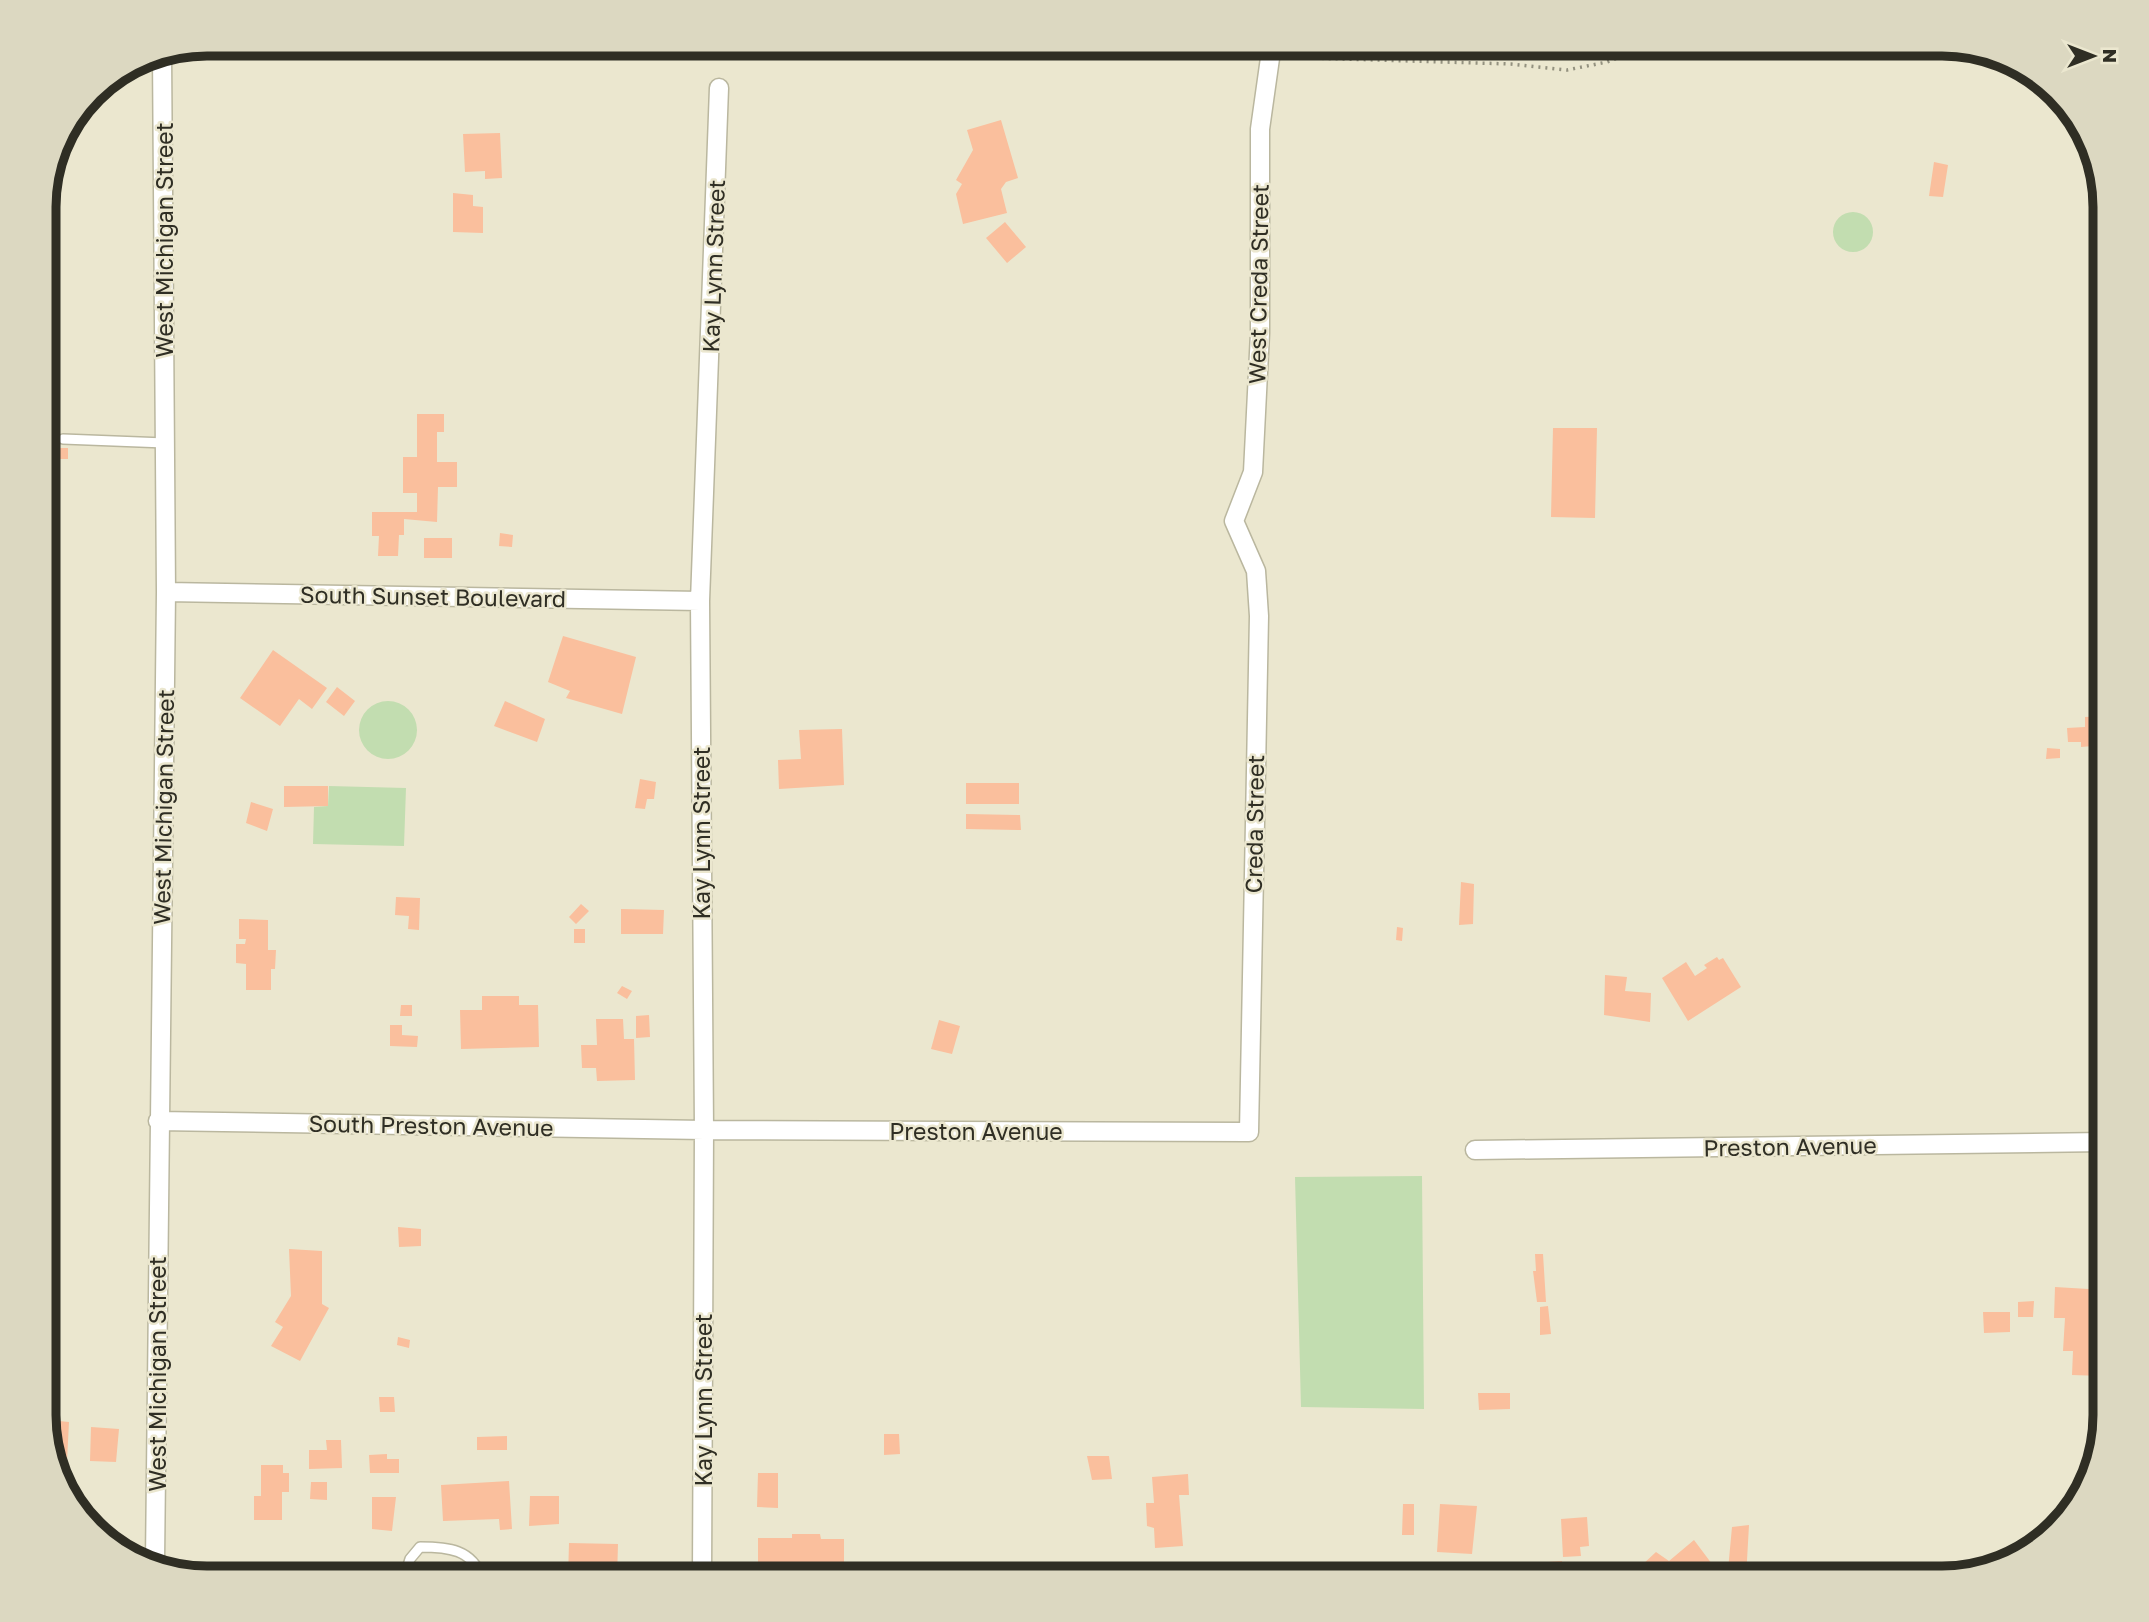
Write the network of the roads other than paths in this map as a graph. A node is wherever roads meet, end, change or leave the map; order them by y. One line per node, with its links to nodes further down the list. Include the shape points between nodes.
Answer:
1 (1271, 56): 6 (street, West Creda Street, via 1259,129 1259,333 1253,472)
2 (162, 63): 5 (street, West Michigan Street)
3 (719, 88): 8 (street, Kay Lynn Street)
4 (62, 439): 5 (lane)
5 (165, 443): 7 (street, West Michigan Street)
6 (1234, 521): 11 (street, Creda Street, via 1256,571 1259,617)
7 (166, 592): 8 (street, South Sunset Boulevard); 9 (street, West Michigan Street)
8 (700, 601): 10 (street, Kay Lynn Street)
9 (159, 1121): 10 (street, South Preston Avenue); 14 (street, West Michigan Street)
10 (704, 1130): 11 (street, Preston Avenue); 17 (street, Kay Lynn Street)
11 (1249, 1132)
12 (2093, 1142): 13 (street, Preston Avenue)
13 (1475, 1150)
14 (155, 1557)
15 (408, 1566): 16 (lane, via 420,1547 440,1547 464,1552)
16 (477, 1566)
17 (702, 1566)

